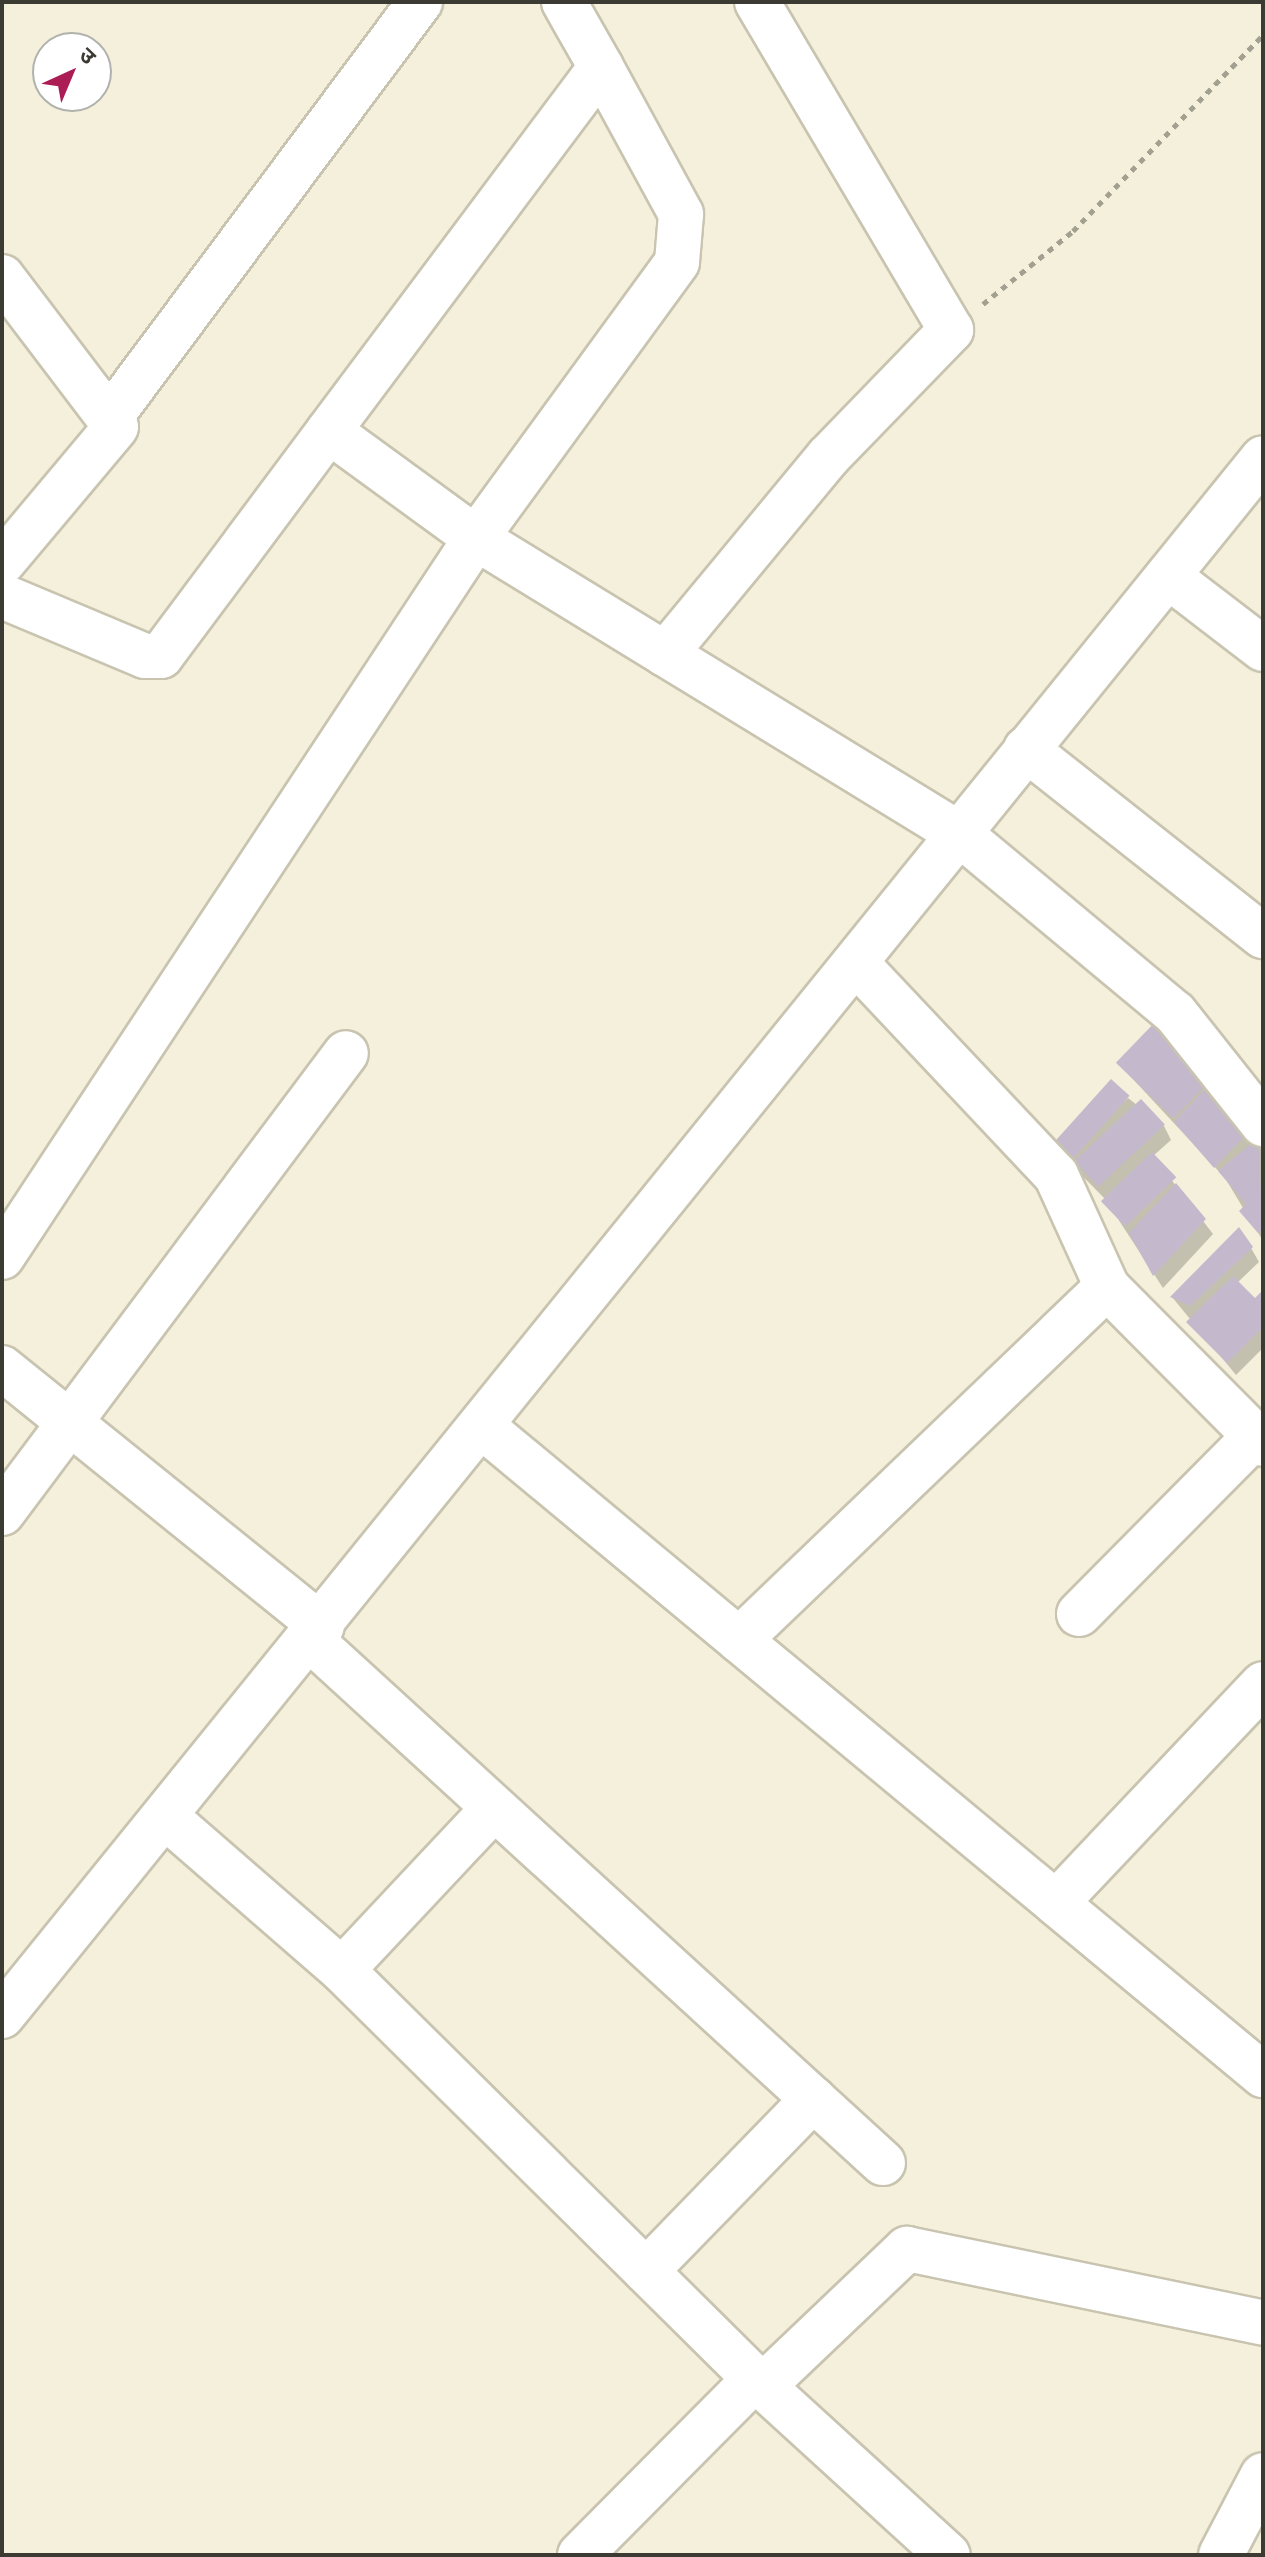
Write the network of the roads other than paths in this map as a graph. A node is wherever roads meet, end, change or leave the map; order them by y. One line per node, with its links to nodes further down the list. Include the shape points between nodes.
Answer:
1 (420, 2): 6 (street)
2 (564, 2): 4 (street)
3 (757, 2): 14 (street, via 951,330 828,457)
4 (601, 67): 7 (street); 9 (street, via 681,214 677,262)
5 (2, 277): 6 (street)
6 (111, 416): 10 (street, via 112,436)
7 (329, 431): 9 (street); 12 (street, via 161,656 145,656)
8 (1263, 458): 11 (street)
9 (476, 538): 14 (street); 21 (street)
10 (2, 563)
11 (1168, 576): 13 (street); 15 (street)
12 (2, 596)
13 (1263, 649)
14 (665, 654): 16 (street)
15 (1026, 749): 16 (street); 17 (street)
16 (961, 835): 18 (street); 20 (street, via 1175,1013)
17 (1263, 936)
18 (857, 964): 22 (street, via 1056,1175); 25 (street)
19 (346, 1053): 24 (street)
20 (1263, 1124)
21 (2, 1257)
22 (1107, 1287): 26 (street); 30 (street)
23 (2, 1368): 24 (street)
24 (72, 1425): 27 (street); 29 (street)
25 (484, 1428): 29 (street); 30 (street)
26 (1258, 1441): 28 (street)
27 (2, 1513)
28 (1079, 1614)
29 (316, 1633): 32 (street); 33 (street)
30 (739, 1640): 34 (street)
31 (1263, 1684): 34 (street)
32 (494, 1808): 35 (street); 38 (street)
33 (166, 1817): 35 (street); 36 (street)
34 (1056, 1903): 37 (street)
35 (342, 1970): 40 (street)
36 (2, 2016)
37 (1263, 2075)
38 (813, 2099): 39 (street); 40 (street)
39 (883, 2163)
40 (646, 2271): 42 (street)
41 (1263, 2323): 42 (street, via 907,2249)
42 (759, 2383): 44 (street); 45 (street)
43 (1263, 2475): 46 (street)
44 (580, 2555)
45 (948, 2555)
46 (1221, 2555)

